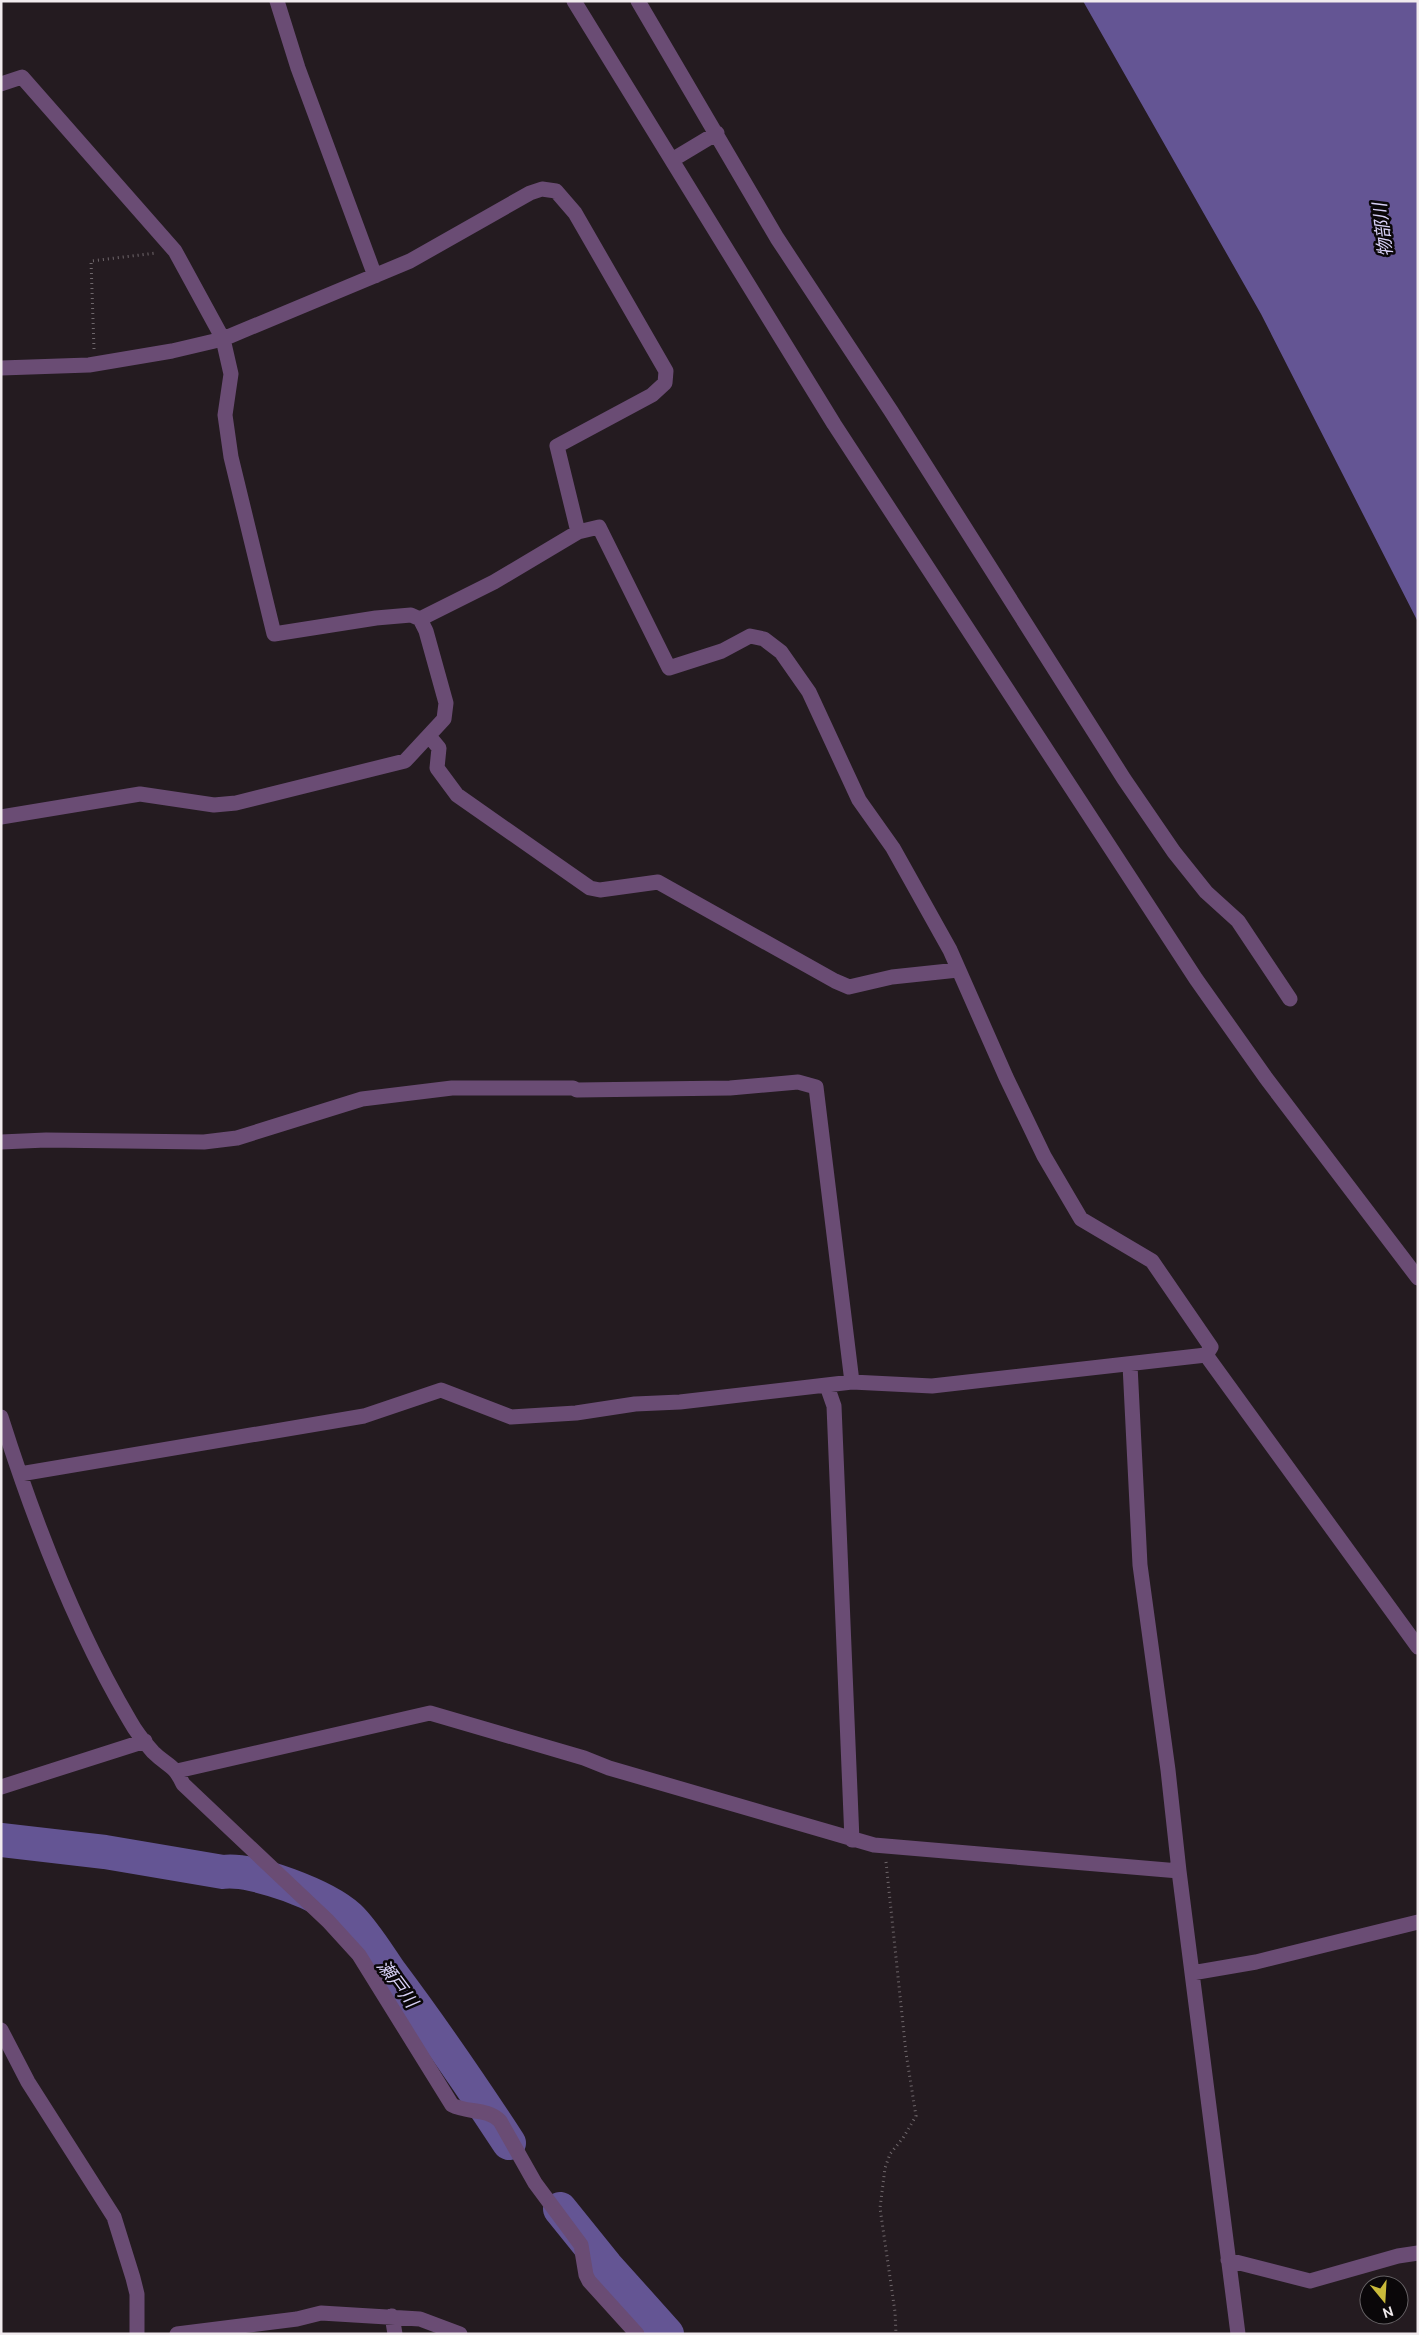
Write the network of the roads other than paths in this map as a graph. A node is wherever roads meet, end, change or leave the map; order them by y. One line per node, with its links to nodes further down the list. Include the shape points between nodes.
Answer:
1 (276, 1): 7 (street)
2 (574, 1): 6 (street)
3 (638, 1): 5 (street)
4 (1, 84): 8 (street, via 22,78 175,251)
5 (717, 133): 6 (street); 15 (street, via 782,246 891,411 1124,779 1206,892 1238,921)
6 (672, 160): 17 (street, via 834,424 1196,979 1266,1078)
7 (375, 276): 8 (street); 10 (street, via 410,261 542,189 556,191 574,213 666,371 665,383 652,395 557,446)
8 (223, 338): 9 (street, via 172,351 95,364); 11 (street, via 231,374 225,415 231,457 274,634 376,618 410,615)
9 (1, 368)
10 (578, 532): 11 (street, via 494,582); 14 (street, via 599,527 669,668 722,651 750,636 764,639 781,652 809,692 859,800 893,848)
11 (420, 619): 12 (street, via 446,703 444,719)
12 (429, 736): 13 (street, via 405,761 236,803 214,805 140,794); 14 (street, via 439,748 437,768 458,795 590,888 600,890 658,882 849,986 892,976)
13 (1, 817)
14 (958, 970): 18 (street, via 1044,1156 1081,1220 1152,1261 1211,1347)
15 (1290, 999)
16 (1, 1142): 20 (street, via 204,1142 238,1138 362,1099 452,1088 730,1088 798,1082 816,1087)
17 (1418, 1278)
18 (1206, 1355): 19 (street); 24 (street)
19 (1130, 1365): 20 (street, via 932,1386); 29 (street, via 1140,1564)
20 (852, 1382): 21 (street)
21 (827, 1386): 23 (street, via 511,1417 441,1390 364,1416); 28 (street, via 834,1406)
22 (1, 1417): 23 (street)
23 (20, 1474): 25 (street, via 92,1651 131,1723)
24 (1418, 1647)
25 (145, 1741): 26 (street, via 153,1752); 27 (street)
26 (177, 1771): 28 (street, via 430,1713); 40 (street, via 183,1784 328,1921 359,1955 452,2104 462,2110 494,2115 500,2121 535,2182 581,2245 589,2281)
27 (1, 1787)
28 (852, 1840): 29 (street, via 884,1846)
29 (1179, 1871): 31 (street)
30 (1418, 1922): 31 (street, via 1256,1962)
31 (1192, 1973): 34 (street)
32 (1, 2030): 36 (street, via 28,2082 114,2217 134,2278)
33 (1418, 2253): 34 (street, via 1310,2281)
34 (1228, 2260): 41 (street)
35 (392, 2316): 37 (street, via 321,2313); 38 (street); 39 (street, via 420,2319)
36 (137, 2334)
37 (177, 2334)
38 (395, 2334)
39 (460, 2334)
40 (637, 2334)
41 (1238, 2334)

